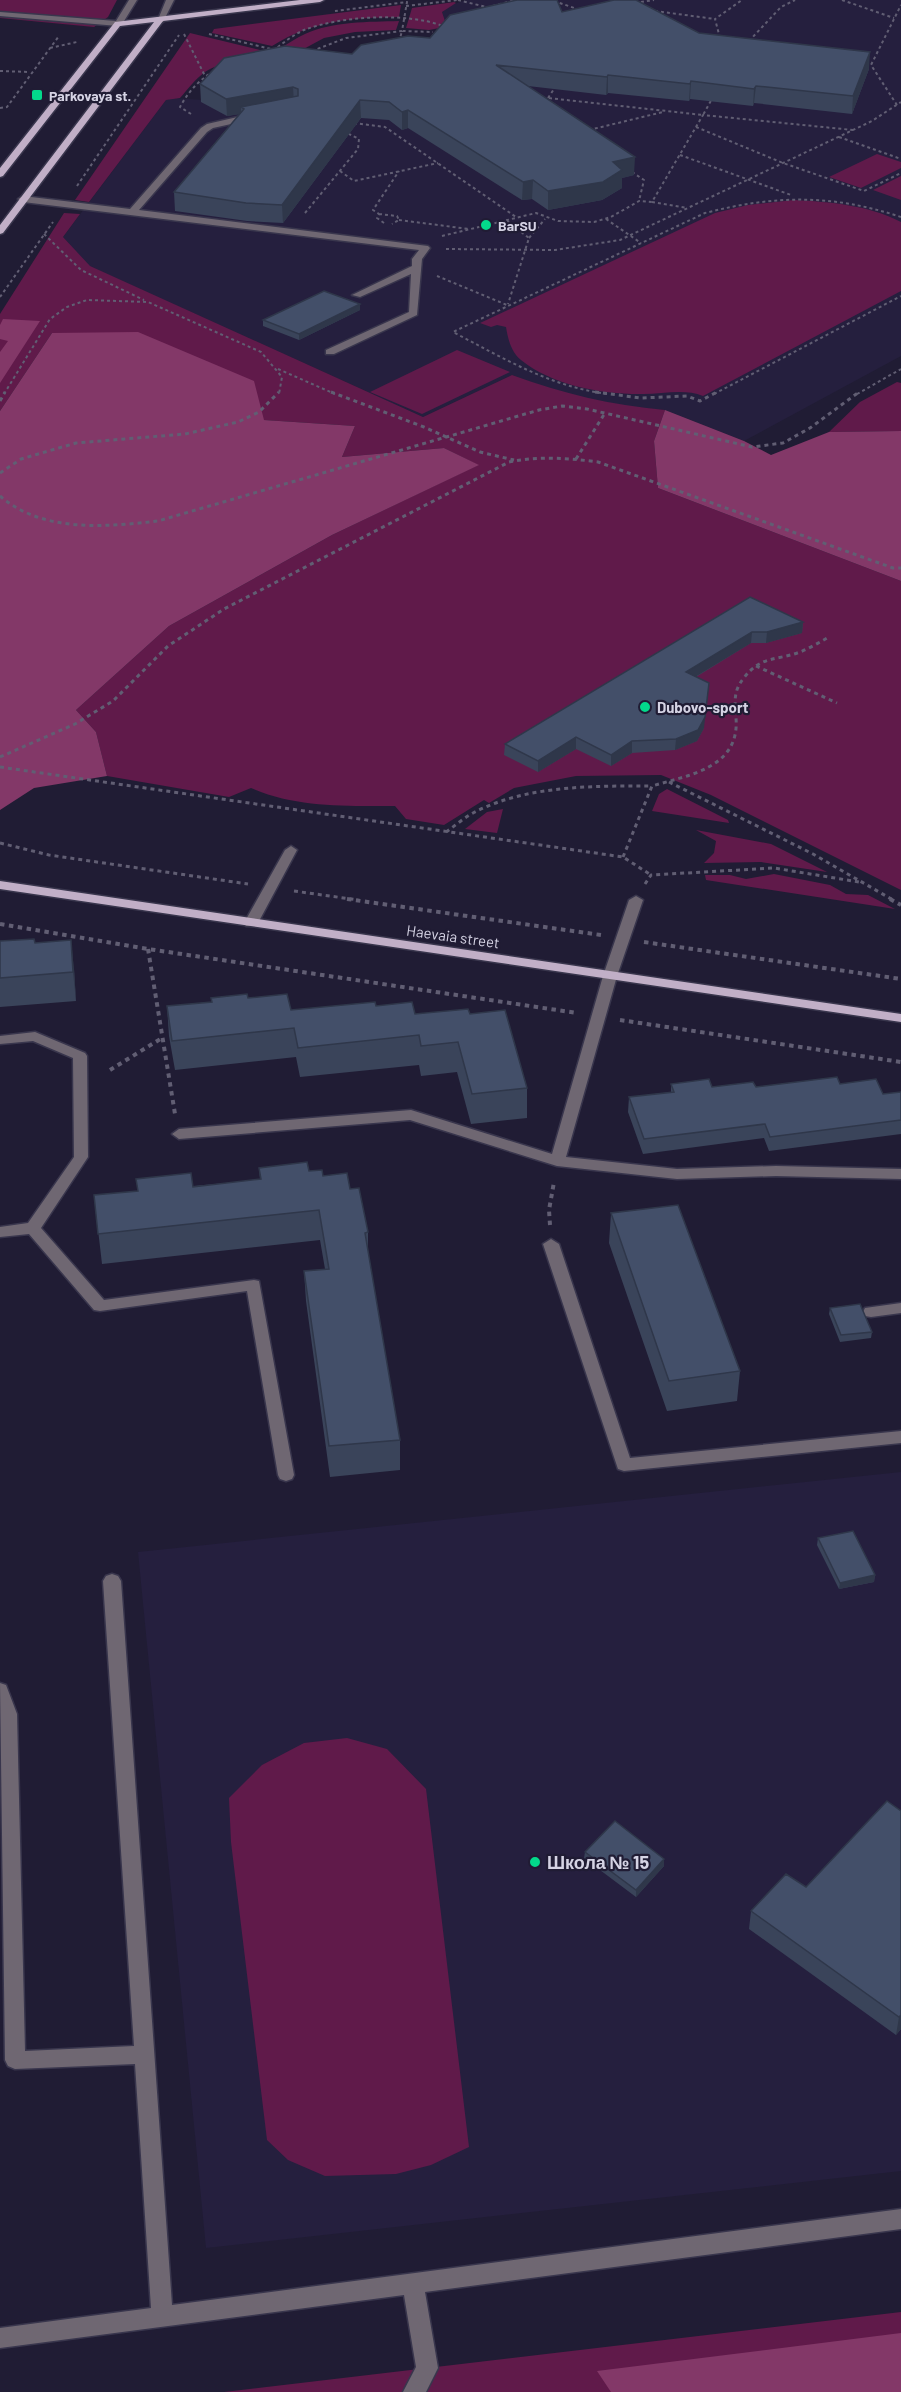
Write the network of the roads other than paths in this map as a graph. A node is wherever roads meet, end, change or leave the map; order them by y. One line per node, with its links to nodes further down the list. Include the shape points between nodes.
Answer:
1 (133, 0): 6 (street)
2 (170, 0): 5 (street)
3 (321, 0): 5 (main road)
4 (0, 14): 6 (street)
5 (160, 20): 6 (main road); 9 (main road)
6 (118, 24): 8 (main road)
7 (260, 116): 10 (street, via 204,130)
8 (0, 174)
9 (23, 199): 10 (street); 11 (main road)
10 (133, 212): 12 (street, via 425,248)
11 (0, 231)
12 (416, 268): 13 (street); 14 (street, via 414,313)
13 (357, 294)
14 (330, 352)
15 (291, 850): 18 (street)
16 (0, 885): 18 (main road, Haevaia street)
17 (636, 900): 19 (street)
18 (251, 923): 19 (main road, Haevaia street)
19 (610, 976): 20 (main road, Haevaia street); 23 (street)
20 (901, 1018)
21 (0, 1040): 25 (street, via 34,1036 80,1056 81,1157)
22 (178, 1134): 23 (street, via 411,1115)
23 (557, 1161): 24 (street, via 677,1174)
24 (901, 1174)
25 (33, 1228): 26 (street); 31 (street, via 100,1306 254,1285)
26 (0, 1232)
27 (550, 1244): 30 (street, via 624,1465)
28 (901, 1308): 29 (street)
29 (871, 1312)
30 (901, 1437)
31 (286, 1475)
32 (112, 1581): 34 (street)
33 (0, 1690): 34 (street, via 8,1714 15,2060)
34 (144, 2055): 37 (street)
35 (901, 2219): 36 (street)
36 (413, 2284): 37 (street); 39 (street, via 428,2368)
37 (162, 2317): 38 (street)
38 (0, 2338)
39 (414, 2392)

